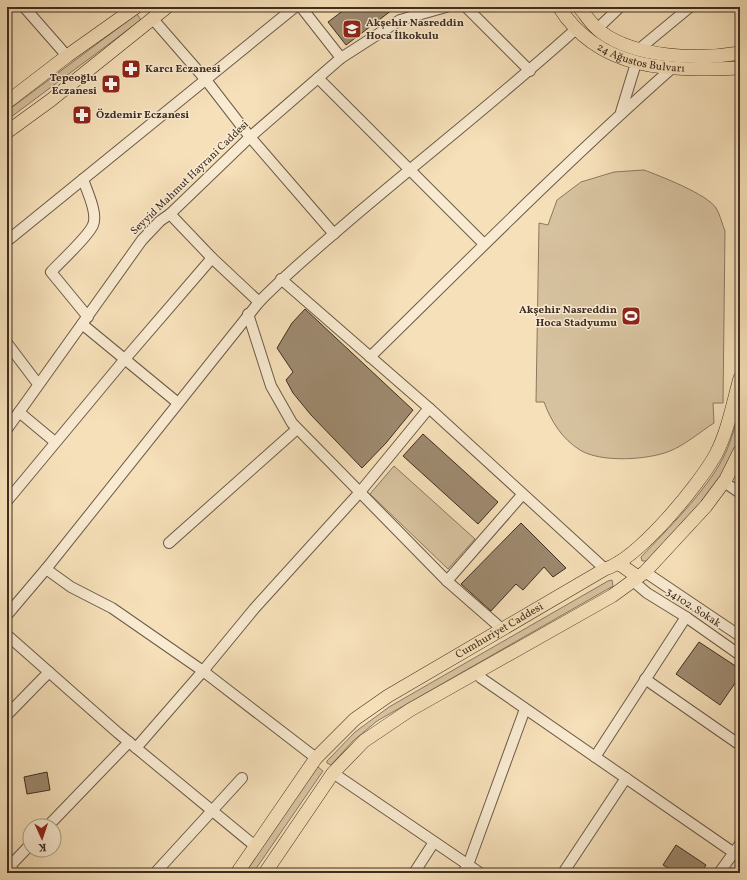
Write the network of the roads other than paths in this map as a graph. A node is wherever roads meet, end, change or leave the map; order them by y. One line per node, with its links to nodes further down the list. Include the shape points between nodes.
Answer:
1 (24, 7): 17 (street)
2 (136, 7): 17 (main road)
3 (167, 7): 12 (main road)
4 (294, 7): 24 (street)
5 (301, 7): 18 (street)
6 (446, 7): 18 (street, Seyyid Mahmut Hayrani Caddesi, via 400,20)
7 (466, 7): 22 (street)
8 (559, 7): 13 (main road, 24 Ağustos Bulvarı)
9 (579, 7): 14 (main road, 24 Ağustos Bulvarı)
10 (620, 7): 14 (street)
11 (690, 7): 15 (street)
12 (152, 18): 24 (street); 27 (main road, via 51,100)
13 (576, 29): 19 (main road, 24 Ağustos Bulvarı, via 597,47); 22 (street)
14 (597, 29): 15 (main road, 24 Ağustos Bulvarı, via 609,38)
15 (638, 50): 16 (main road, 24 Ağustos Bulvarı, via 683,55 725,55)
16 (740, 52)
17 (67, 56): 25 (main road)
18 (341, 58): 23 (street, Seyyid Mahmut Hayrani Caddesi)
19 (636, 63): 21 (main road, 24 Ağustos Bulvarı); 26 (street)
20 (740, 68): 21 (main road, 24 Ağustos Bulvarı)
21 (671, 69): 26 (street)
22 (530, 71): 29 (street)
23 (318, 78): 28 (street, Seyyid Mahmut Hayrani Caddesi); 29 (street)
24 (206, 80): 28 (street); 30 (street)
25 (7, 102)
26 (621, 112): 34 (street)
27 (7, 132)
28 (250, 137): 31 (street, Seyyid Mahmut Hayrani Caddesi); 32 (street)
29 (410, 169): 32 (street); 34 (street)
30 (84, 180): 33 (street); 39 (street, via 94,224 51,272)
31 (170, 214): 35 (street); 39 (street, Seyyid Mahmut Hayrani Caddesi, via 142,240)
32 (334, 234): 36 (street)
33 (7, 241)
34 (484, 244): 41 (street)
35 (212, 258): 37 (street); 42 (street)
36 (281, 279): 37 (street); 41 (street)
37 (258, 302): 38 (street)
38 (248, 314): 45 (street); 49 (street, via 271,386)
39 (85, 321): 42 (street); 44 (street, Seyyid Mahmut Hayrani Caddesi)
40 (7, 344): 44 (street)
41 (370, 357): 46 (street)
42 (125, 359): 45 (street); 50 (street)
43 (740, 378): 58 (main road, Cumhuriyet Caddesi, via 720,444 706,469 669,515 636,549)
44 (38, 384): 47 (street, Seyyid Mahmut Hayrani Caddesi)
45 (178, 403): 59 (street)
46 (429, 408): 53 (street); 55 (street)
47 (19, 412): 48 (street, Seyyid Mahmut Hayrani Caddesi); 50 (street)
48 (7, 429)
49 (297, 429): 53 (street); 57 (street)
50 (55, 442): 56 (street)
51 (740, 451): 52 (main road)
52 (724, 482): 54 (street); 61 (main road, via 692,523)
53 (360, 492): 62 (street); 70 (street, via 254,609)
54 (740, 493)
55 (522, 495): 60 (street); 62 (street)
56 (7, 501)
57 (169, 543)
58 (618, 563): 60 (main road, Cumhuriyet Caddesi); 61 (main road)
59 (46, 569): 63 (street); 70 (street, via 71,587 112,608)
60 (605, 569): 65 (main road, Cumhuriyet Caddesi)
61 (639, 577): 64 (street, 34102. Sokak, via 647,593); 67 (street, 34102. Sokak); 71 (main road, via 612,596)
62 (447, 581): 65 (street)
63 (7, 615)
64 (686, 617): 68 (street, 34102. Sokak); 72 (street)
65 (502, 629): 78 (main road, Cumhuriyet Caddesi, via 369,709 344,729)
66 (7, 635): 69 (street)
67 (740, 636)
68 (740, 655)
69 (49, 672): 74 (street); 75 (street)
70 (203, 672): 75 (street); 78 (street)
71 (476, 672): 73 (street); 79 (main road, via 377,731)
72 (645, 679): 76 (street); 77 (street)
73 (526, 709): 77 (street); 90 (street)
74 (7, 715)
75 (132, 745): 82 (street); 83 (street)
76 (740, 745)
77 (595, 757): 81 (street)
78 (316, 758): 79 (main road); 86 (main road, Cumhuriyet Caddesi)
79 (333, 773): 84 (street); 93 (main road)
80 (242, 778): 82 (street)
81 (626, 778): 88 (street); 96 (street)
82 (213, 811): 86 (street); 91 (street)
83 (56, 818)
84 (434, 842): 90 (street); 94 (street)
85 (740, 844): 88 (street)
86 (255, 846): 92 (main road, Cumhuriyet Caddesi)
87 (22, 854): 89 (street)
88 (737, 855): 97 (street)
89 (9, 869)
90 (465, 869): 95 (street)
91 (155, 873)
92 (237, 873)
93 (265, 873)
94 (414, 873)
95 (480, 873)
96 (563, 873)
97 (720, 873)

